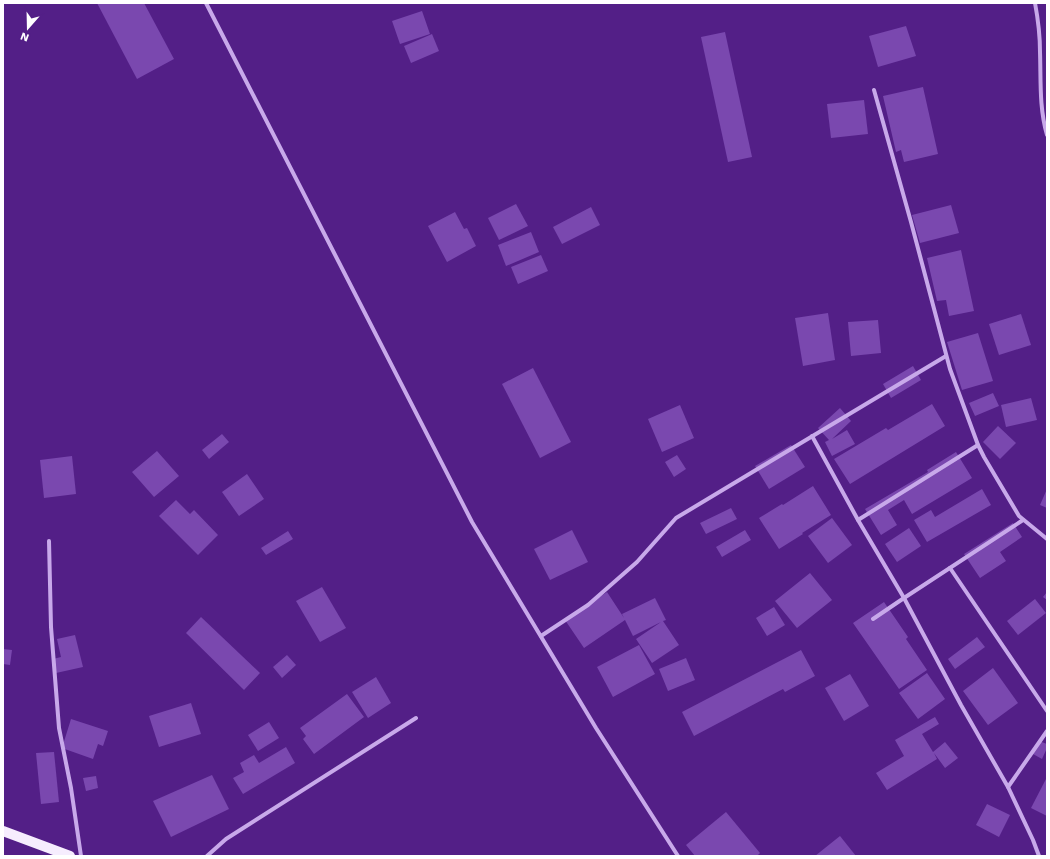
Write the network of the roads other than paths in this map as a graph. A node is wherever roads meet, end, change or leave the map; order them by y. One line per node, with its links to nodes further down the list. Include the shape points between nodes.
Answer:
1 (206, 3): 15 (street, via 472,522)
2 (1035, 3): 4 (street, via 1040,51 1040,89)
3 (874, 90): 5 (street)
4 (1047, 135)
5 (946, 356): 6 (street); 7 (street)
6 (812, 436): 8 (street); 15 (street, via 676,518 638,562 588,605)
7 (978, 445): 8 (street); 9 (street, via 1019,516)
8 (858, 520): 13 (street)
9 (1024, 520): 10 (street); 12 (street)
10 (1047, 539)
11 (49, 541): 22 (street, via 59,728)
12 (950, 568): 13 (street); 16 (street)
13 (904, 598): 14 (street); 19 (street)
14 (873, 619)
15 (541, 636): 24 (street)
16 (1047, 711)
17 (416, 718): 23 (street, via 226,839)
18 (1047, 731): 19 (street)
19 (1008, 786): 25 (street)
20 (3, 831): 21 (main road)
21 (70, 856)
22 (81, 856)
23 (207, 856)
24 (678, 856)
25 (1039, 856)

